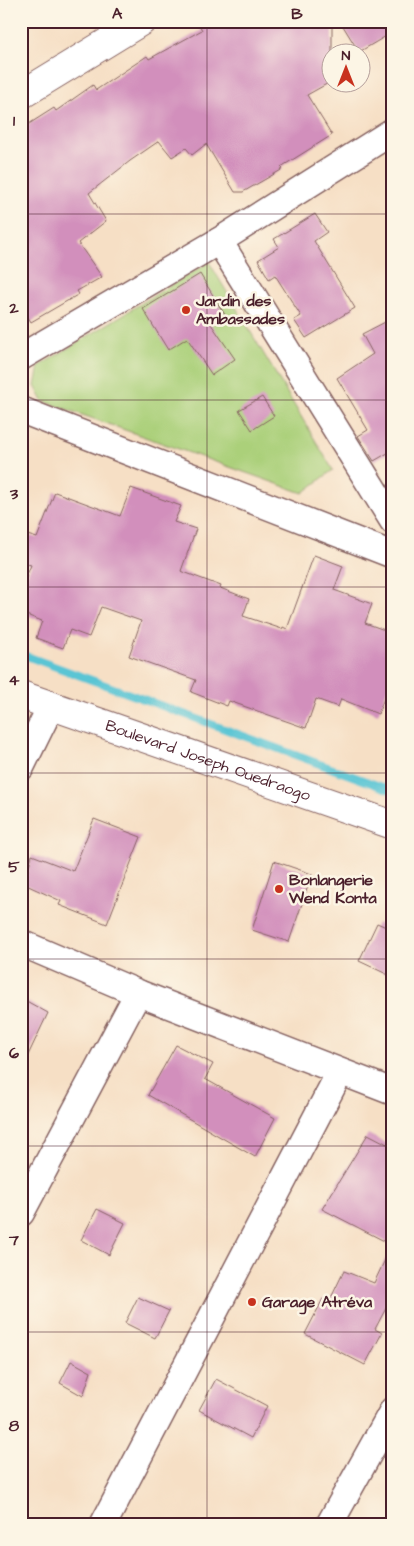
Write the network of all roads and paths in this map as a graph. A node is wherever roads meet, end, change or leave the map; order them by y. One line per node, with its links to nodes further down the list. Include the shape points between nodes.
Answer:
1 (142, 21): 2 (street)
2 (21, 95)
3 (393, 131): 4 (street)
4 (219, 241): 5 (street); 7 (street)
5 (21, 357)
6 (21, 410): 8 (street)
7 (393, 521)
8 (393, 555)
9 (21, 695): 10 (street, Boulevard Joseph Ouedraogo)
10 (51, 706): 11 (street); 12 (street, Boulevard Joseph Ouedraogo)
11 (21, 767)
12 (393, 825)
13 (21, 943): 14 (street)
14 (138, 993): 15 (street); 17 (street)
15 (340, 1072): 16 (street); 19 (street)
16 (393, 1092)
17 (21, 1213)
18 (393, 1410): 20 (street)
19 (103, 1525)
20 (329, 1525)

